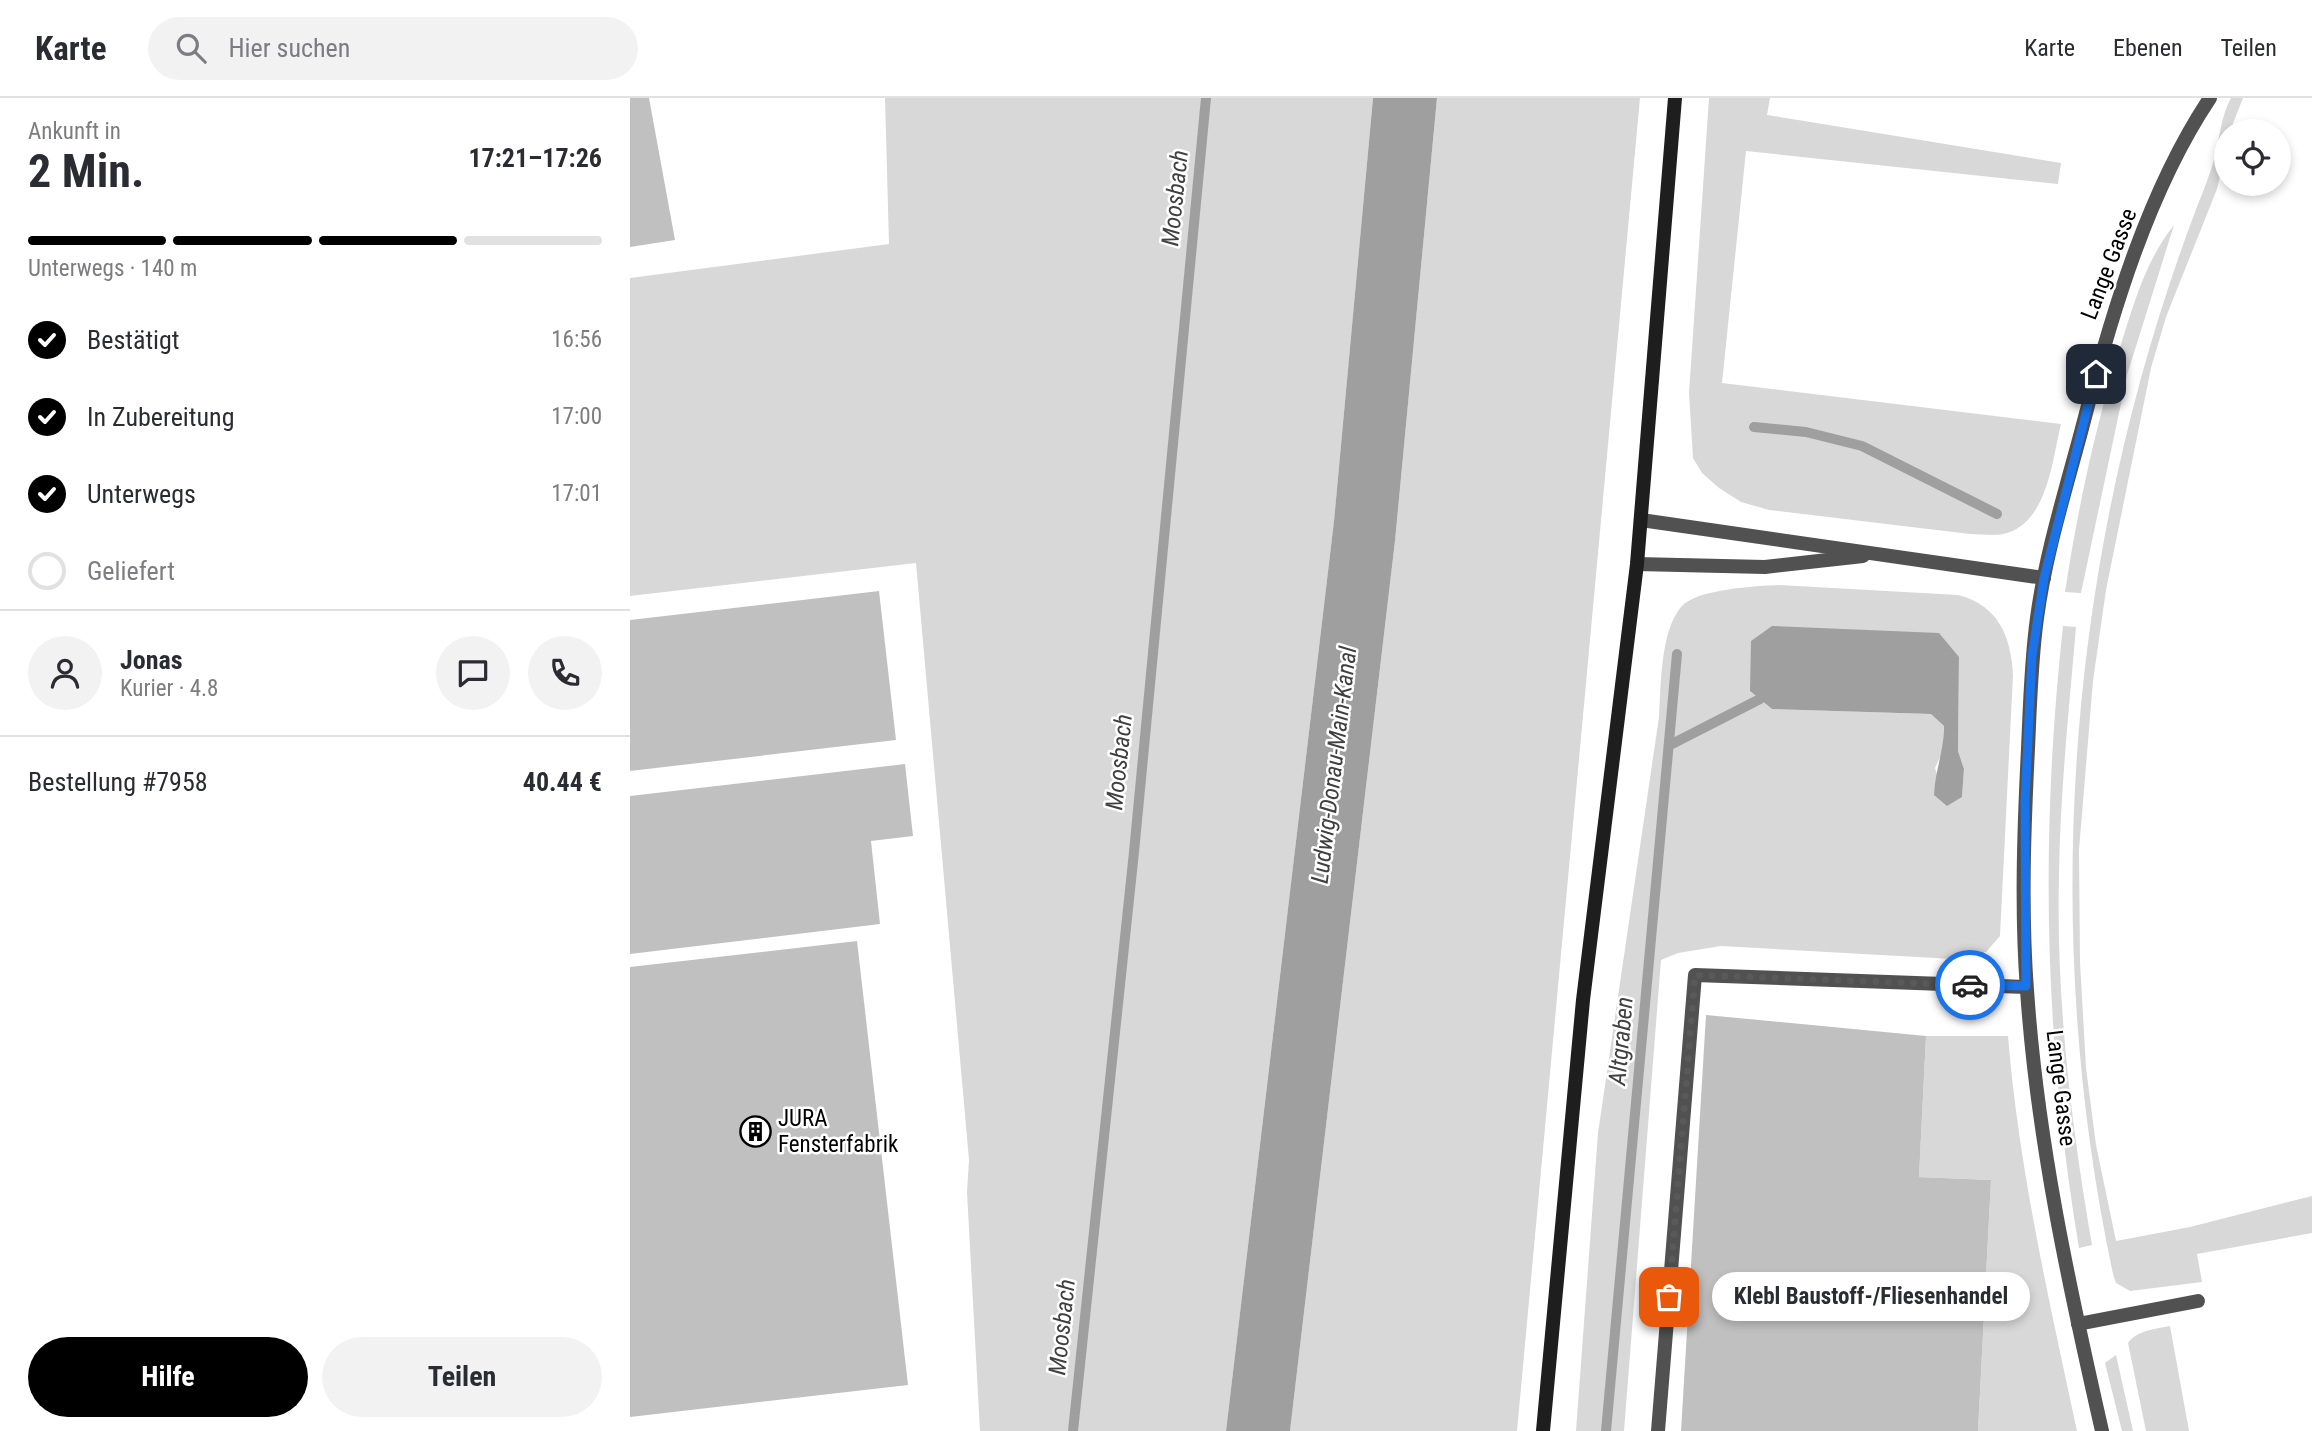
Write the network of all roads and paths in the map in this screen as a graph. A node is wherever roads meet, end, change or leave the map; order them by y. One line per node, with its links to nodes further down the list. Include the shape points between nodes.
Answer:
1 (1675, 98): 3 (main road)
2 (2210, 98): 6 (street, Lange Gasse, via 2173,166 2120,292)
3 (1641, 520): 4 (street); 5 (main road)
4 (1881, 553): 5 (street, via 1766,566); 6 (street)
5 (1637, 564): 10 (main road, via 1583,1000)
6 (2044, 578): 7 (street, Lange Gasse, via 2032,656 2025,801)
7 (2026, 986): 9 (street, Lange Gasse, via 2043,1138); 11 (street, via 1695,975)
8 (2199, 1301): 9 (street)
9 (2078, 1324): 12 (street, Lange Gasse)
10 (1543, 1431)
11 (1658, 1431)
12 (2102, 1431)

